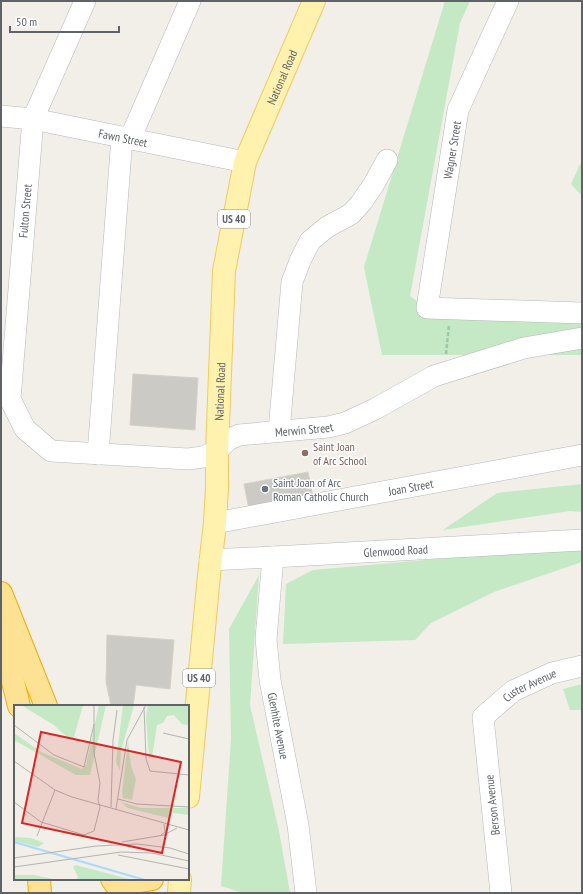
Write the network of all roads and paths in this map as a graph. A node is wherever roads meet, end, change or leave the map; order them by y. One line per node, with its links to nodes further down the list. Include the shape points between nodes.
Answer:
1 (85, 1): 6 (street, Fulton Street)
2 (190, 1): 7 (street)
3 (314, 1): 9 (main road, National Road / US 40)
4 (508, 1): 10 (street, Wagner Street, via 458,110 427,308)
5 (1, 116): 6 (street, Fawn Street)
6 (33, 119): 7 (street, Fawn Street); 14 (street, Fulton Street, via 10,399)
7 (126, 138): 9 (street, Fawn Street); 17 (street)
8 (387, 160): 15 (street, via 361,203 350,214 327,227 310,241 300,261 292,282)
9 (245, 162): 16 (main road, National Road / US 40, via 224,271)
10 (450, 309): 11 (street); 13 (path)
11 (582, 313)
12 (582, 338): 13 (street, Merwin Street, via 524,348)
13 (444, 372): 15 (street, Merwin Street, via 345,423)
14 (25, 429): 17 (street, Merwin Street, via 50,451)
15 (279, 431): 16 (street, Merwin Street, via 239,435 228,440)
16 (216, 451): 17 (street, Merwin Street, via 203,457 188,458); 19 (main road, National Road / US 40)
17 (98, 454)
18 (582, 455): 19 (street, Joan Street)
19 (215, 523): 22 (main road, National Road / US 40)
20 (582, 540): 21 (street, Glenwood Road)
21 (273, 557): 22 (street, Glenwood Road); 38 (street, Glenhite Avenue, via 266,639 270,680 298,825)
22 (210, 560): 29 (main road, National Road / US 40)
23 (1, 593): 27 (highway)
24 (1, 633): 26 (highway)
25 (582, 666): 28 (street, Custer Avenue, via 552,673 513,691)
26 (19, 705)
27 (46, 705)
28 (483, 716): 39 (street, Berson Avenue)
29 (189, 786)
30 (40, 880): 35 (highway)
31 (113, 880): 36 (highway)
32 (132, 880): 33 (highway)
33 (146, 880)
34 (180, 880): 37 (main road)
35 (40, 893)
36 (122, 893)
37 (178, 893)
38 (306, 893)
39 (501, 893)

